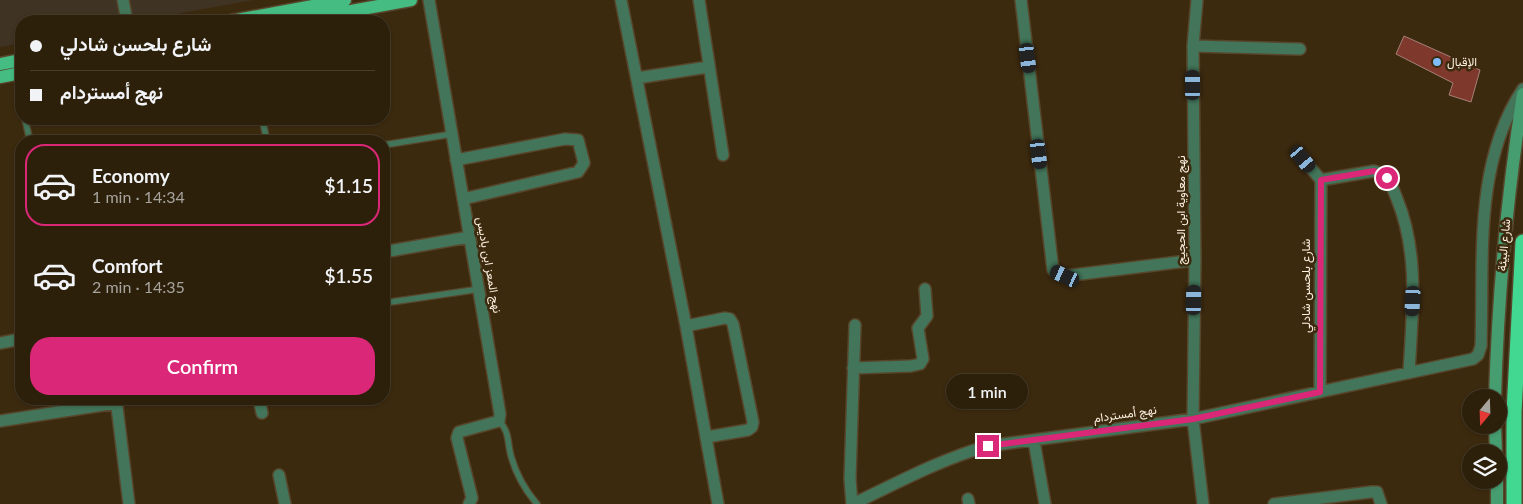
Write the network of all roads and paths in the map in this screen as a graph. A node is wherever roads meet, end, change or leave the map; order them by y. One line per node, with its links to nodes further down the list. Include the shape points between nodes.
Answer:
1 (123, 0): 10 (street)
2 (345, 0): 11 (main road)
3 (411, 0): 9 (main road)
4 (429, 0): 23 (street, نهج المعز ابن باديس)
5 (621, 0): 20 (street)
6 (699, 0): 17 (street)
7 (1021, 0): 33 (street, via 1053,270 1065,276)
8 (1197, 0): 13 (street, نهج معاوية ابن الحجيج)
9 (381, 3): 12 (main road)
10 (126, 15)
11 (264, 15)
12 (324, 15)
13 (1193, 46): 14 (street); 33 (street, نهج معاوية ابن الحجيج)
14 (1300, 49)
15 (15, 61): 16 (main road)
16 (0, 64)
17 (708, 67): 20 (street); 25 (street)
18 (15, 74): 19 (main road)
19 (0, 77)
20 (637, 78): 38 (street)
21 (1523, 88): 42 (street, نهج أمستردام, via 1510,112 1488,175 1482,346 1473,360)
22 (1523, 94): 43 (main road, شارع البيئة, via 1503,242)
23 (452, 134): 24 (lane); 27 (street, نهج المعز ابن باديس)
24 (390, 144)
25 (723, 155)
26 (1303, 159): 28 (street)
27 (456, 160): 29 (street, نهج المعز ابن باديس); 29 (street, via 565,139 578,140 581,145 584,163 578,172)
28 (1321, 180): 42 (street, via 1374,171 1381,173 1390,183 1409,234 1414,283); 44 (street, شارع بلحسن شادلي)
29 (463, 199): 30 (street, نهج المعز ابن باديس)
30 (469, 237): 32 (street); 34 (street, نهج المعز ابن باديس)
31 (1523, 242): 67 (highway, via 1514,412)
32 (390, 251)
33 (1195, 260): 49 (street, نهج معاوية ابن الحجيج)
34 (480, 289): 36 (lane); 50 (street, نهج المعز ابن باديس)
35 (925, 289): 41 (street, via 927,316 918,328 923,359 920,364)
36 (390, 301)
37 (855, 325): 41 (street)
38 (686, 326): 52 (street); 52 (street, via 730,319 753,422 748,430)
39 (15, 340): 40 (street)
40 (0, 343)
41 (853, 368): 61 (street, via 850,478)
42 (1409, 373): 44 (street, نهج أمستردام)
43 (1495, 389)
44 (1320, 392): 49 (street, نهج أمستردام)
45 (93, 405): 51 (street)
46 (116, 405): 56 (street)
47 (260, 405): 48 (street)
48 (262, 413)
49 (1193, 419): 53 (street, نهج أمستردام); 63 (street, نهج معاوية ابن الحجيج)
50 (499, 420): 58 (street, via 459,432 457,438 472,498); 59 (lane, via 508,430 510,454 516,470)
51 (0, 421)
52 (707, 437): 60 (street)
53 (1034, 441): 61 (street, نهج أمستردام, via 968,451); 62 (street)
54 (279, 475): 57 (street)
55 (1497, 489): 66 (main road)
56 (128, 504)
57 (285, 504)
58 (469, 504)
59 (537, 504)
60 (718, 504)
61 (853, 504)
62 (1045, 504)
63 (1203, 504)
64 (1274, 504): 65 (street, via 1371,492 1377,492)
65 (1381, 504)
66 (1498, 504)
67 (1514, 504)

